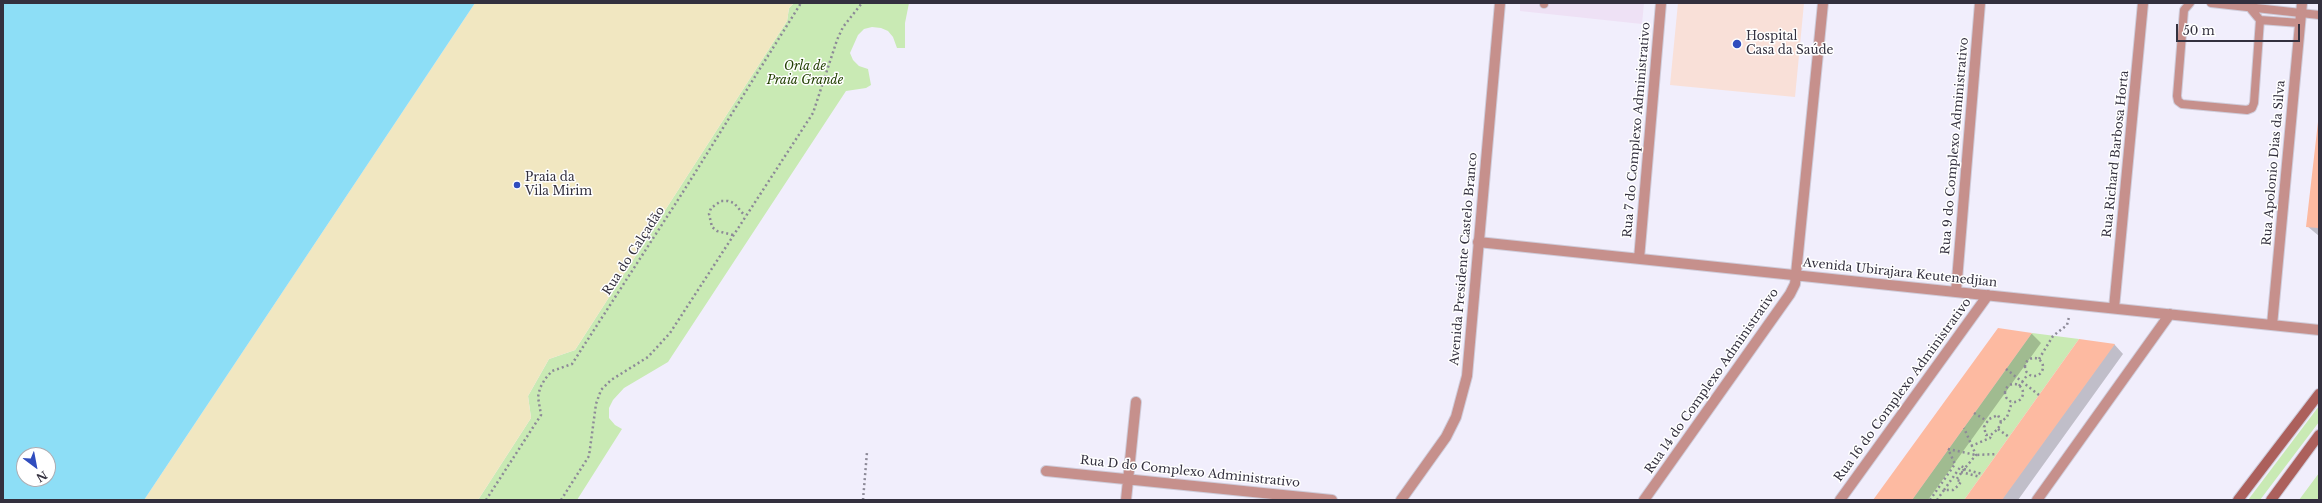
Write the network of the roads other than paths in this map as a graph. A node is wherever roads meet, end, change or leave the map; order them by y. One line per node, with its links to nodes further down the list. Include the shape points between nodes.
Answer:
1 (1500, 3): 12 (street, Avenida Presidente Castelo Branco)
2 (1661, 3): 13 (street, Rua 7 do Complexo Administrativo)
3 (1823, 3): 14 (street, Rua 14 do Complexo Administrativo)
4 (1980, 3): 15 (street, Rua 9 do Complexo Administrativo)
5 (2143, 3): 17 (street, Rua Richard Barbosa Horta)
6 (2190, 3): 11 (lane, via 2184,10 2177,96 2182,104 2247,110 2252,108)
7 (2211, 3): 8 (lane)
8 (2250, 8): 9 (lane); 11 (lane)
9 (2301, 13): 10 (lane); 11 (lane); 19 (street, Rua Apolonio Dias da Silva)
10 (2319, 15)
11 (2260, 20)
12 (1478, 242): 13 (street, Avenida Ubirajara Keutenedjian); 28 (street, Avenida Presidente Castelo Branco, via 1467,376 1463,395 1446,437)
13 (1639, 259): 14 (street, Avenida Ubirajara Keutenedjian)
14 (1796, 275): 15 (street, Avenida Ubirajara Keutenedjian); 29 (street, Rua 14 do Complexo Administrativo, via 1790,294)
15 (1956, 292): 16 (street, Avenida Ubirajara Keutenedjian)
16 (1988, 295): 17 (street, Avenida Ubirajara Keutenedjian); 30 (street, Rua 16 do Complexo Administrativo)
17 (2114, 308): 18 (street, Avenida Ubirajara Keutenedjian)
18 (2170, 314): 19 (street, Avenida Ubirajara Keutenedjian); 31 (street)
19 (2272, 325): 20 (street, Avenida Ubirajara Keutenedjian)
20 (2319, 330)
21 (2319, 394): 32 (main road)
22 (1136, 402): 25 (street)
23 (2319, 435): 33 (main road)
24 (1046, 470): 25 (street, Rua D do Complexo Administrativo)
25 (1128, 480): 26 (street); 27 (street, Rua D do Complexo Administrativo)
26 (1126, 500)
27 (1332, 500)
28 (1401, 500)
29 (1644, 500)
30 (1840, 500)
31 (2037, 500)
32 (2238, 500)
33 (2270, 500)

